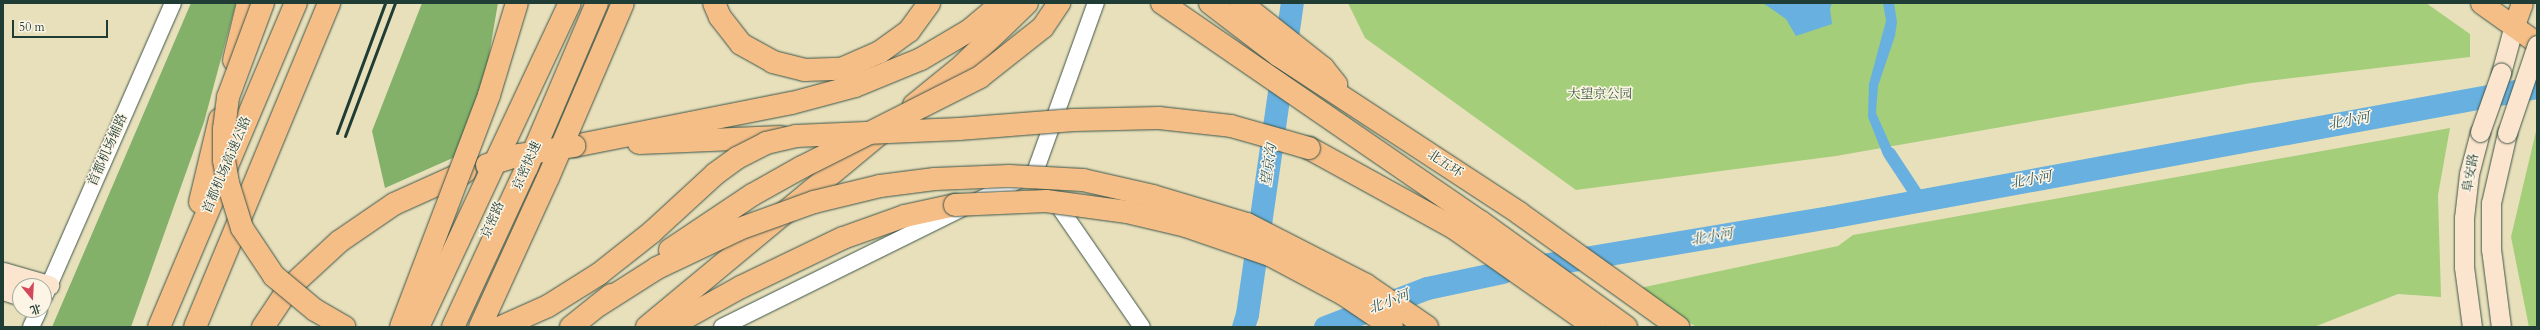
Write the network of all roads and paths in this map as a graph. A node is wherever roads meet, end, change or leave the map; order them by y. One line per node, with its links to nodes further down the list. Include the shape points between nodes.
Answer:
1 (173, 3): 31 (street, 首都机场辅路)
2 (248, 3): 28 (highway)
3 (263, 3): 37 (highway, bridge, via 228,97 224,129 224,160 228,183 242,228 274,276 315,310)
4 (296, 3): 28 (highway, 首都机场高速公路)
5 (329, 3): 35 (highway)
6 (517, 3): 38 (highway, bridge, via 489,95)
7 (570, 3): 39 (highway, bridge)
8 (591, 3): 40 (main road, 京密路)
9 (598, 3): 41 (highway, 京密快速, bridge, via 527,167)
10 (623, 3): 42 (highway, 京密快速, bridge, via 548,178); 43 (main road)
11 (714, 3): 12 (highway, via 720,17 742,44 772,62 804,70 841,69 880,52 909,31)
12 (929, 3)
13 (1002, 3): 26 (highway, via 970,30 921,59 855,86 792,103)
14 (1027, 3): 46 (highway, via 963,65)
15 (1059, 3): 32 (highway, bridge, via 1043,27 980,77 802,166 752,195 674,246)
16 (1096, 3): 27 (street)
17 (1210, 3): 24 (highway)
18 (1241, 3): 24 (highway)
19 (2481, 3): 22 (main road)
20 (2522, 3): 22 (main road)
21 (1163, 4): 33 (highway, 北五环, via 1481,222)
22 (2514, 25): 23 (main road); 54 (main road, 阜安路, bridge, via 2469,174 2464,218 2464,267)
23 (2537, 44): 55 (main road, 阜安路, bridge, via 2507,133 2491,203 2491,249)
24 (1280, 46): 53 (highway, 北五环, via 1322,76 1349,101 1519,213)
25 (796, 136): 26 (highway, bridge); 33 (highway, bridge, via 959,129 1074,120 1159,118 1231,126 1309,148 1454,228); 44 (highway, bridge, via 766,143 737,158 599,274 548,306)
26 (574, 146): 36 (highway, bridge, via 519,155 465,172 394,204 340,241 289,288)
27 (1035, 172): 48 (street); 49 (street)
28 (185, 263): 34 (highway, 首都机场高速公路)
29 (3, 272): 30 (main road)
30 (17, 278)
31 (52, 278)
32 (599, 305): 45 (highway, bridge); 51 (highway, bridge, via 657,268 733,232 814,202 880,186 935,179 1010,176 1083,180 1153,196 1248,224 1366,285)
33 (1593, 318): 52 (highway, 北五环)
34 (159, 327)
35 (195, 327)
36 (263, 327)
37 (345, 327)
38 (401, 327)
39 (418, 327)
40 (444, 327)
41 (453, 327)
42 (480, 327)
43 (483, 327)
44 (501, 327)
45 (571, 327)
46 (647, 327)
47 (669, 327): 50 (highway, bridge, via 741,287 843,238 905,216 955,205 1046,201 1127,212 1186,226 1270,255 1344,294)
48 (722, 327)
49 (1142, 327)
50 (1392, 327)
51 (1427, 327)
52 (1626, 327)
53 (1678, 327)
54 (2472, 327)
55 (2501, 327)

